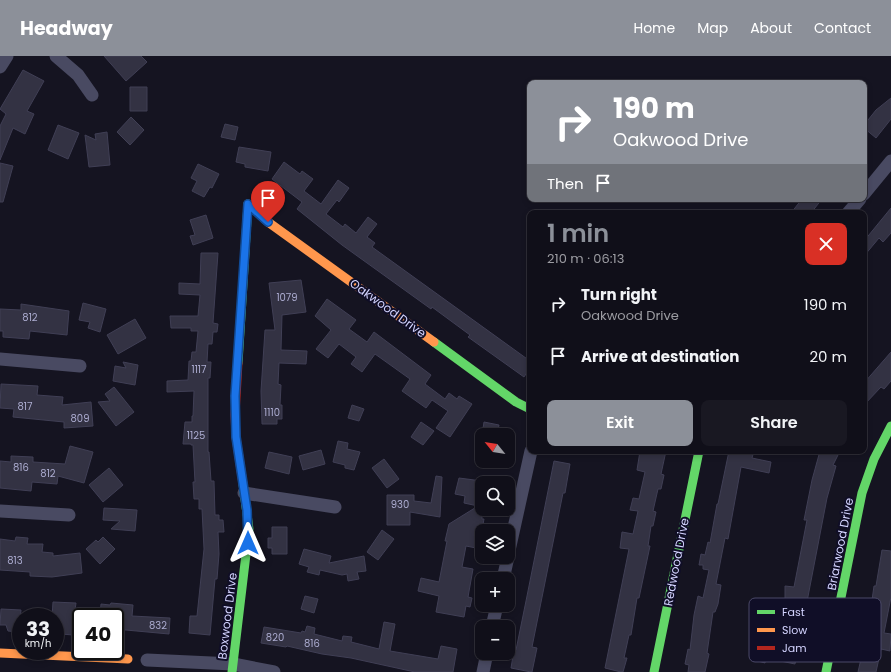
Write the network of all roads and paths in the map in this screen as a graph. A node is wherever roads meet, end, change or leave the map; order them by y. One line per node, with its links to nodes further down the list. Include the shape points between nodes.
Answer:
1 (7, 56): 3 (street)
2 (56, 56): 4 (street, via 78,75)
3 (0, 67)
4 (92, 95)
5 (891, 161): 6 (street)
6 (867, 190)
7 (857, 202): 9 (street)
8 (248, 204): 12 (street, Oakwood Drive, via 268,222 509,397); 16 (street, Boxwood Drive, via 235,396 236,437)
9 (851, 210)
10 (0, 359): 11 (street)
11 (80, 366)
12 (527, 407)
13 (891, 426): 21 (street, Briarwood Drive, via 880,443 869,470 860,501)
14 (530, 454): 20 (street)
15 (698, 454): 30 (street, Redwood Drive)
16 (244, 493): 17 (street); 27 (street, Boxwood Drive, via 248,543)
17 (335, 507)
18 (0, 511): 19 (street)
19 (69, 515)
20 (515, 524)
21 (841, 598)
22 (0, 653): 23 (street)
23 (128, 659)
24 (147, 660): 27 (street)
25 (486, 660): 29 (street)
26 (828, 662): 31 (street, Briarwood Drive)
27 (233, 668): 28 (street)
28 (274, 672)
29 (483, 672)
30 (654, 672)
31 (826, 672)

